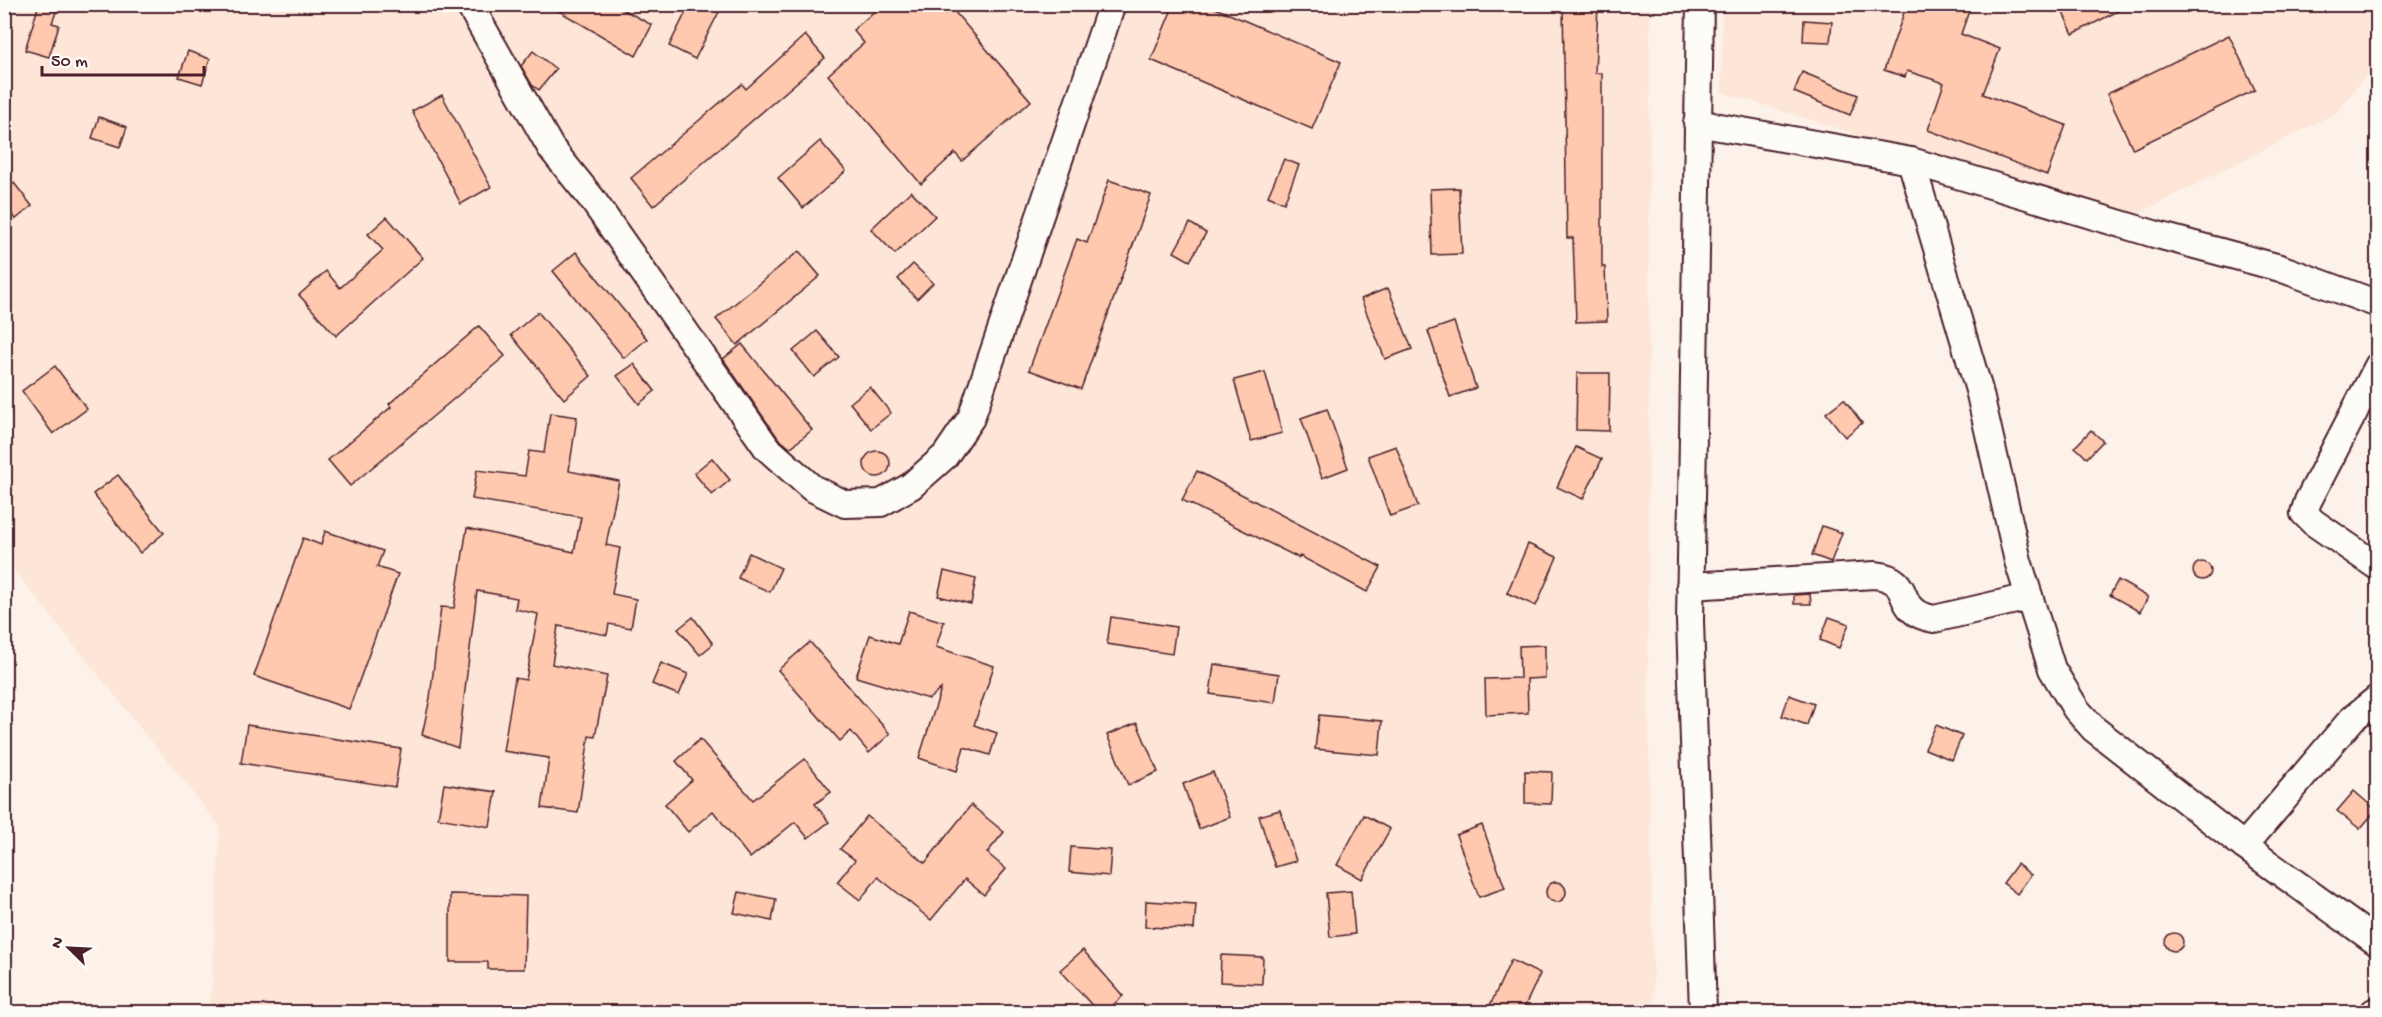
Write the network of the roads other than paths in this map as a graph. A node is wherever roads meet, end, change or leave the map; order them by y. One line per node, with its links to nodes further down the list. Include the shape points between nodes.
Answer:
1 (469, 4): 2 (street, via 551,148 598,208 767,448 812,488 845,504 881,503 911,486 945,456 971,418)
2 (1112, 4)
3 (1700, 4): 4 (street)
4 (1697, 123): 5 (street); 9 (street)
5 (1911, 161): 6 (street, via 2280,268); 10 (street, via 1979,390 2018,561)
6 (2378, 304)
7 (2378, 366): 8 (street, via 2304,513)
8 (2378, 567)
9 (1690, 586): 10 (street, via 1891,577 1901,585 1909,610 1918,617 1934,619); 15 (street)
10 (2030, 597): 12 (street, via 2052,669 2076,709 2094,729)
11 (2378, 698): 12 (street, via 2352,719)
12 (2244, 846): 13 (street)
13 (2378, 943)
14 (2378, 1010): 16 (street)
15 (1703, 1012)
16 (2374, 1012)

